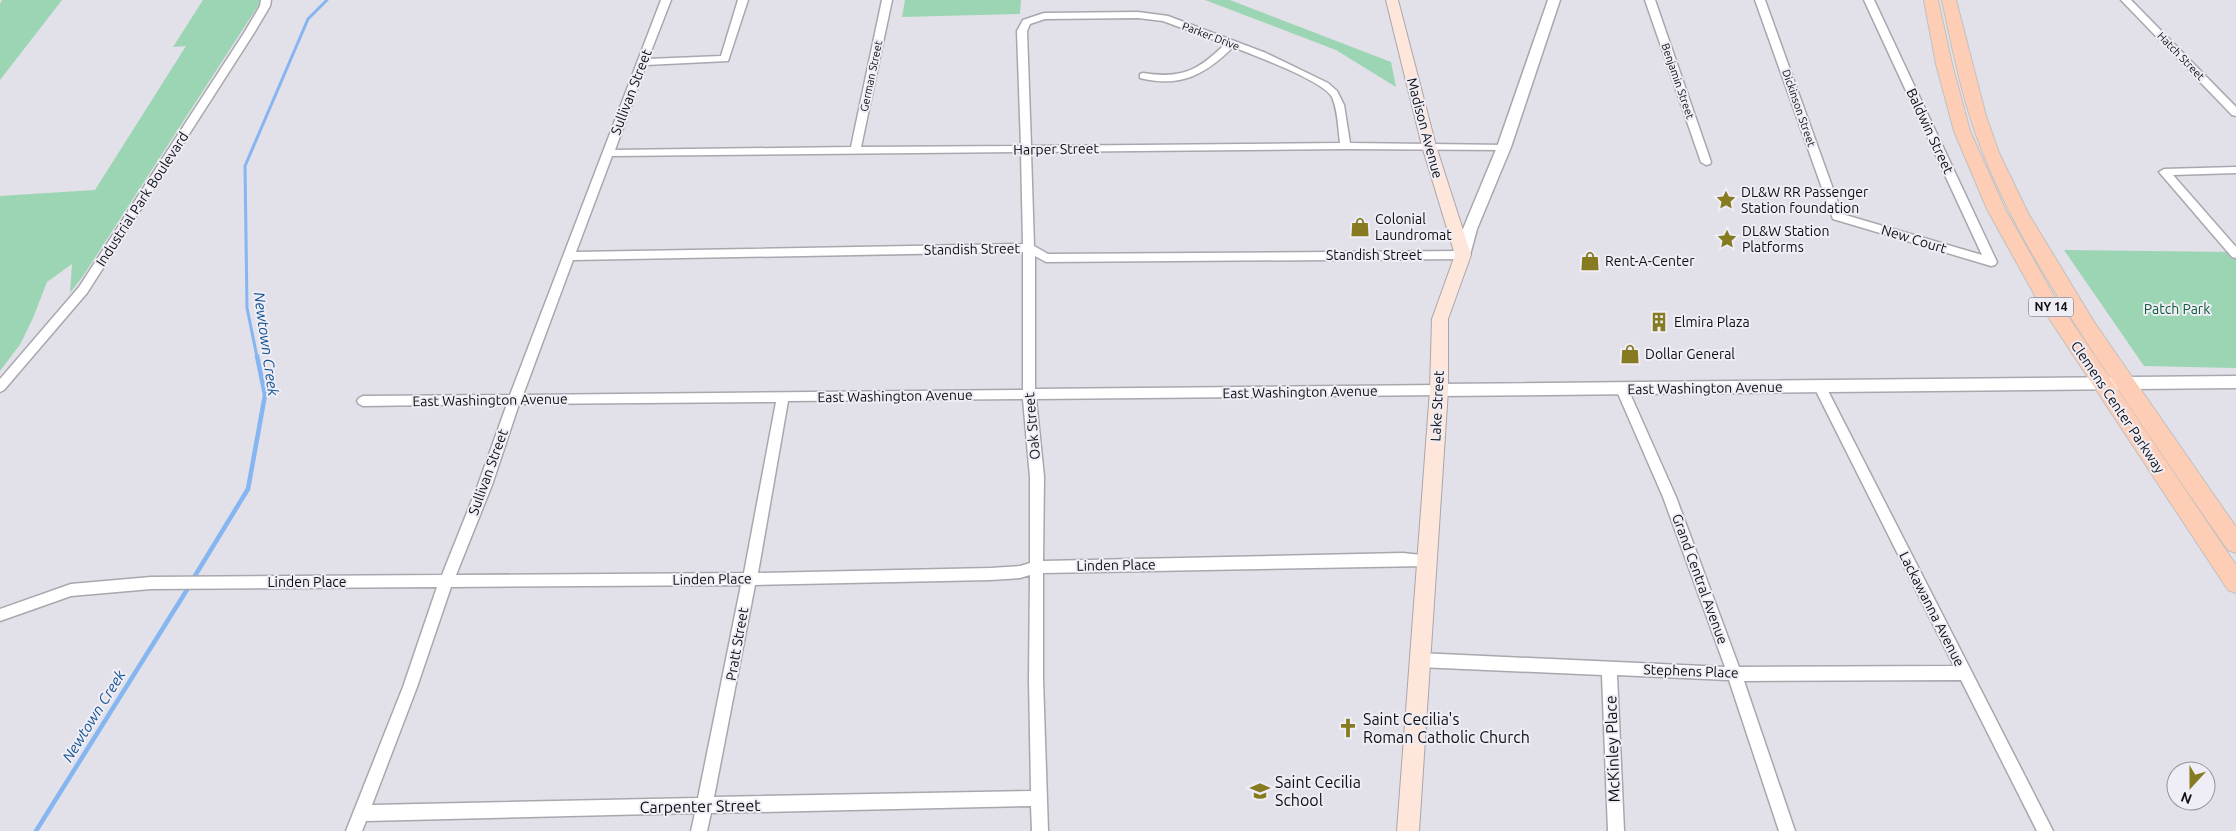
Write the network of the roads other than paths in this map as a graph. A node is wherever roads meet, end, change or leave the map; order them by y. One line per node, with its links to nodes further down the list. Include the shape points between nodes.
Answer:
1 (266, 0): 36 (street, Industrial Park Boulevard, via 266,6 244,41 83,290)
2 (666, 0): 15 (street, Sullivan Street)
3 (743, 0): 15 (street, via 725,59)
4 (887, 0): 22 (street, German Street)
5 (1392, 0): 19 (main road, Madison Avenue)
6 (1554, 0): 20 (street, Lake Street)
7 (1650, 0): 24 (street, Benjamin Street)
8 (1760, 0): 26 (street, Dickinson Street)
9 (1869, 0): 31 (street, Baldwin Street)
10 (1930, 0): 33 (main road, Clemens Center Parkway / NY 14, via 1962,131 1996,209 2026,266)
11 (1949, 0): 34 (main road, Clemens Center Parkway / NY 14, via 1974,106 2006,186 2050,270)
12 (2126, 0): 17 (street, Hatch Street)
13 (1026, 22): 14 (street, Parker Drive, via 1044,16 1153,16); 21 (street, Oak Street, via 1022,31)
14 (1231, 44): 16 (street, via 1214,61 1190,77 1162,80); 18 (street, Parker Drive, via 1328,86 1338,103)
15 (642, 62): 23 (street, Sullivan Street)
16 (1143, 76)
17 (2236, 112)
18 (1345, 146): 19 (street, Harper Street); 21 (street, Harper Street)
19 (1429, 146): 20 (street, Harper Street); 29 (main road, Madison Avenue)
20 (1504, 147): 29 (street, Lake Street, via 1470,229)
21 (1027, 150): 22 (street, Harper Street); 27 (street, Oak Street)
22 (855, 151): 23 (street, Harper Street)
23 (608, 153): 30 (street, Sullivan Street)
24 (1706, 162)
25 (2236, 170): 28 (street, via 2164,172)
26 (1837, 216): 31 (street, New Court)
27 (1029, 248): 29 (street, Standish Street, via 1046,258); 30 (street, Standish Street); 39 (street, Oak Street)
28 (2236, 254)
29 (1463, 255): 38 (main road, Lake Street, via 1440,318)
30 (569, 256): 41 (street, Sullivan Street)
31 (1991, 262)
32 (2236, 382): 34 (street, East Washington Avenue)
33 (2102, 384): 34 (street, East Washington Avenue); 35 (street, East Washington Avenue); 48 (main road, Clemens Center Parkway / NY 14)
34 (2126, 384): 43 (main road, Clemens Center Parkway / NY 14)
35 (1820, 386): 37 (street, East Washington Avenue); 52 (street, Lackawanna Avenue)
36 (0, 387)
37 (1622, 389): 38 (street, East Washington Avenue); 53 (street, Grand Central Avenue, via 1659,467)
38 (1439, 390): 39 (street, East Washington Avenue); 44 (main road, Lake Street)
39 (1029, 394): 40 (street, East Washington Avenue); 45 (street, Oak Street, via 1036,477)
40 (783, 397): 41 (street, East Washington Avenue); 46 (street, Pratt Street)
41 (515, 399): 42 (street, East Washington Avenue); 47 (street, Sullivan Street)
42 (363, 401)
43 (2236, 544)
44 (1426, 560): 45 (street, Linden Place); 50 (main road, Lake Street)
45 (1036, 567): 46 (street, Linden Place, via 992,574); 54 (street, Oak Street)
46 (748, 579): 47 (street, Linden Place); 55 (street, Pratt Street)
47 (446, 582): 49 (street, Linden Place, via 151,583 71,590); 56 (street, Sullivan Street, via 410,687)
48 (2236, 583)
49 (0, 615)
50 (1419, 660): 51 (street, Stephens Place); 60 (main road, Lake Street)
51 (1609, 668): 53 (street, Stephens Place); 61 (street, McKinley Place)
52 (1964, 673): 53 (street, Stephens Place); 63 (street, Lackawanna Avenue)
53 (1735, 674): 62 (street, Grand Central Avenue)
54 (1040, 798): 55 (street, Carpenter Street); 59 (street, Oak Street)
55 (704, 806): 56 (street, Carpenter Street); 58 (street, Pratt Street)
56 (360, 813): 57 (street, Sullivan Street)
57 (354, 831)
58 (699, 831)
59 (1040, 831)
60 (1408, 831)
61 (1616, 831)
62 (1787, 831)
63 (2045, 831)

